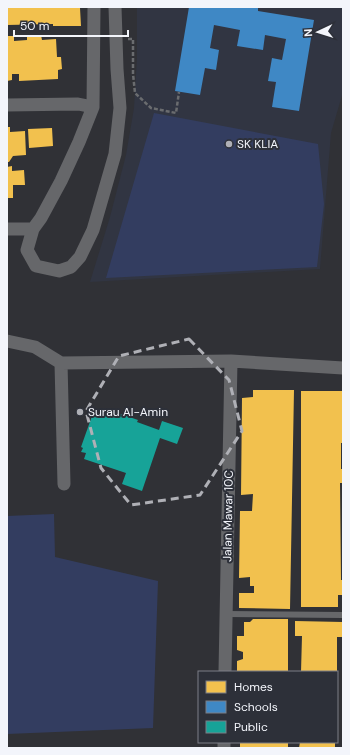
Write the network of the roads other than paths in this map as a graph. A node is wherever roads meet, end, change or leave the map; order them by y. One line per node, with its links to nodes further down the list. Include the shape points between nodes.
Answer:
1 (94, 7): 4 (street)
2 (115, 7): 6 (street, via 120,108 115,154 93,230 80,257 71,267 59,271 36,266 27,250)
3 (7, 105): 4 (street, via 78,104)
4 (93, 107): 6 (street, via 61,181)
5 (7, 229): 6 (street)
6 (33, 229)
7 (7, 341): 9 (street, via 35,347)
8 (231, 360): 9 (street); 10 (street); 12 (street, Jalan Mawar 10C)
9 (61, 362): 11 (street)
10 (343, 368)
11 (64, 484)
12 (226, 614): 13 (lane); 14 (street, Jalan Mawar 10C)
13 (343, 615)
14 (225, 671)

